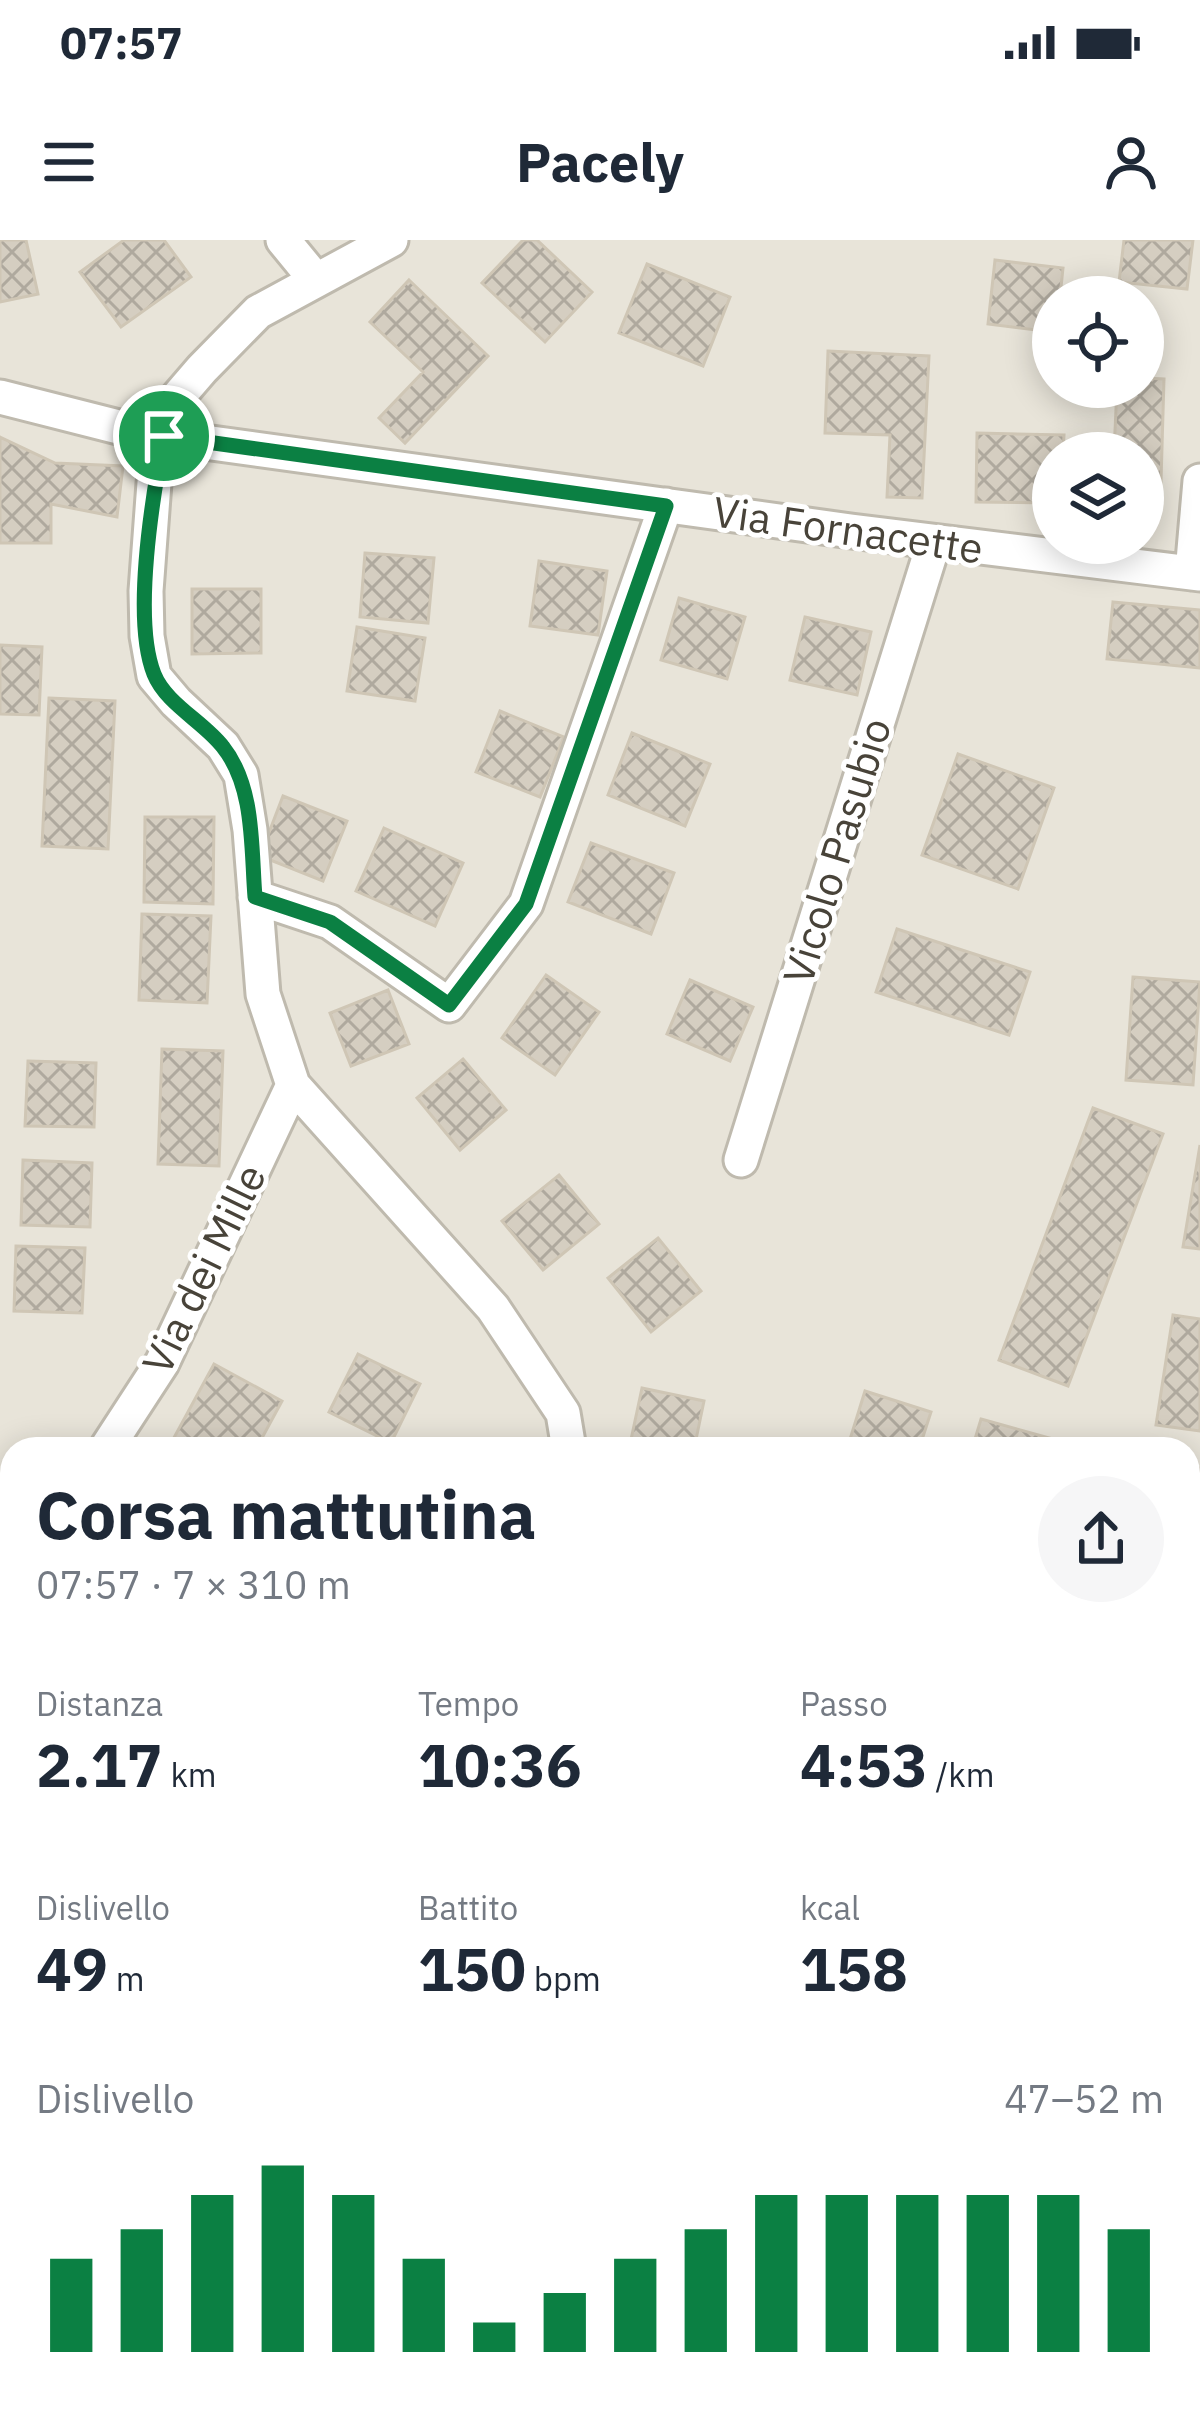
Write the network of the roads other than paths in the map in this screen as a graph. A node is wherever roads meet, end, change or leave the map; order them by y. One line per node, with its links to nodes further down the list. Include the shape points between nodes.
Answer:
1 (283, 240): 3 (street)
2 (391, 240): 3 (street)
3 (315, 279): 5 (street, via 258,312 202,369)
4 (0, 397): 5 (street, Via Fornacette)
5 (155, 435): 7 (street, Via Fornacette); 10 (street, via 146,591 154,676 241,775)
6 (1200, 481): 9 (street)
7 (666, 506): 8 (street, Via Fornacette); 10 (street, via 526,904 449,1005 330,922)
8 (934, 542): 9 (street, Via Fornacette); 12 (street, Vicolo Pasubio)
9 (1196, 574)
10 (255, 897): 11 (street, via 263,994)
11 (293, 1084): 13 (street, Via dei Mille, via 162,1363); 14 (street, via 493,1308 563,1413)
12 (740, 1160)
13 (114, 1437)
14 (566, 1437)

